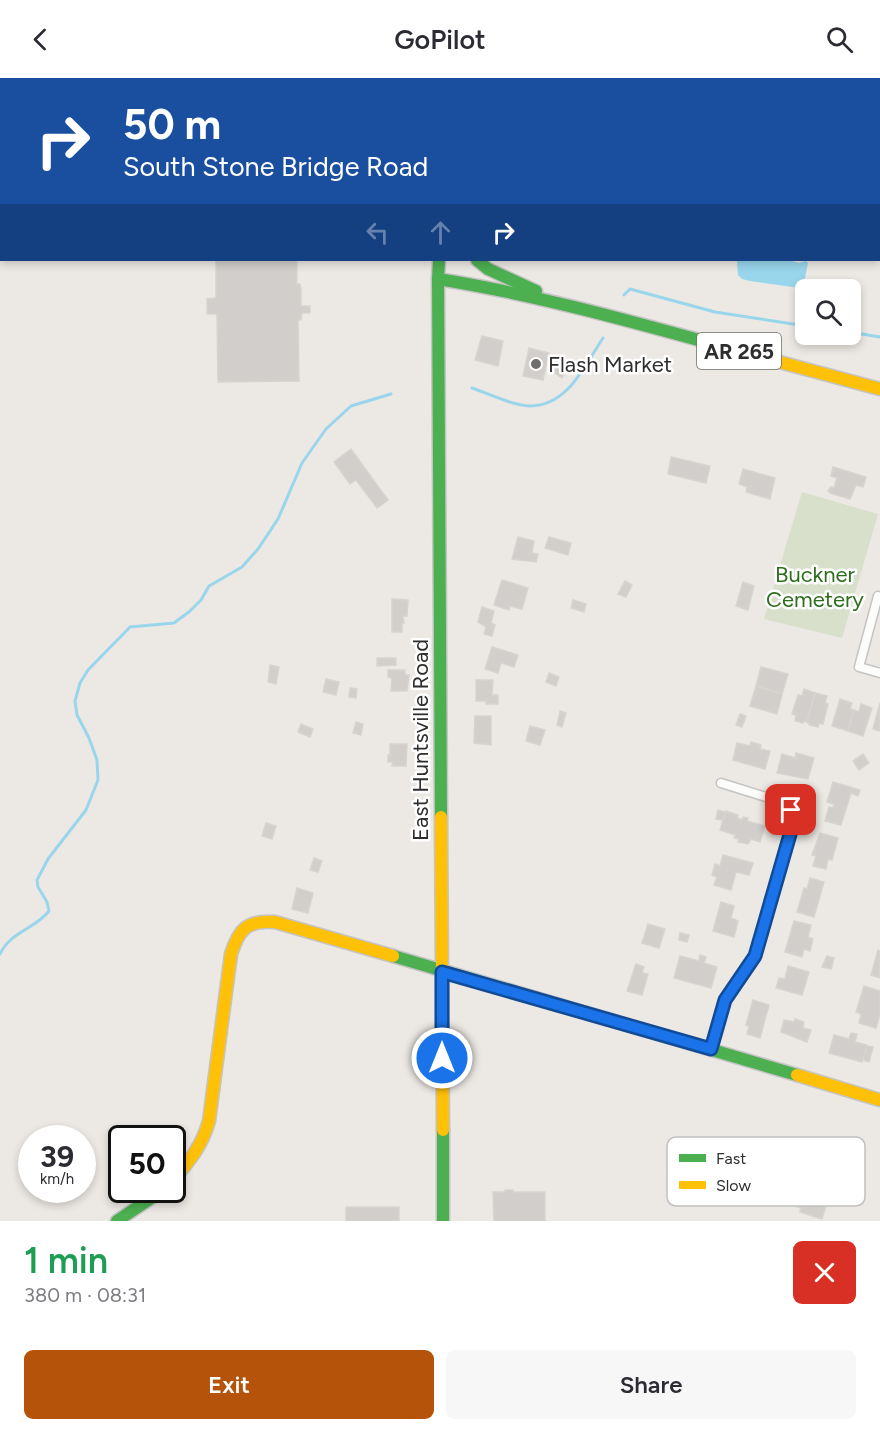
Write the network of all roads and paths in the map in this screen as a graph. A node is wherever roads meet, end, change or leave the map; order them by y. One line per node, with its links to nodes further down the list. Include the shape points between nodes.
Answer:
1 (439, 261): 3 (main road, East Huntsville Road)
2 (478, 261): 4 (main road)
3 (438, 279): 4 (main road, AR 265); 9 (main road, East Huntsville Road)
4 (560, 303): 5 (main road, AR 265)
5 (880, 389)
6 (878, 596): 7 (street, via 859,667)
7 (880, 673)
8 (721, 783): 10 (street, via 782,802 791,810 793,824 755,956 725,1000)
9 (442, 972): 10 (main road); 12 (main road, via 286,924 257,920 244,927 231,954 209,1121 204,1138); 15 (main road, East Huntsville Road)
10 (711, 1049): 11 (main road)
11 (880, 1100)
12 (186, 1166)
13 (144, 1203): 14 (main road)
14 (117, 1221)
15 (443, 1221)

